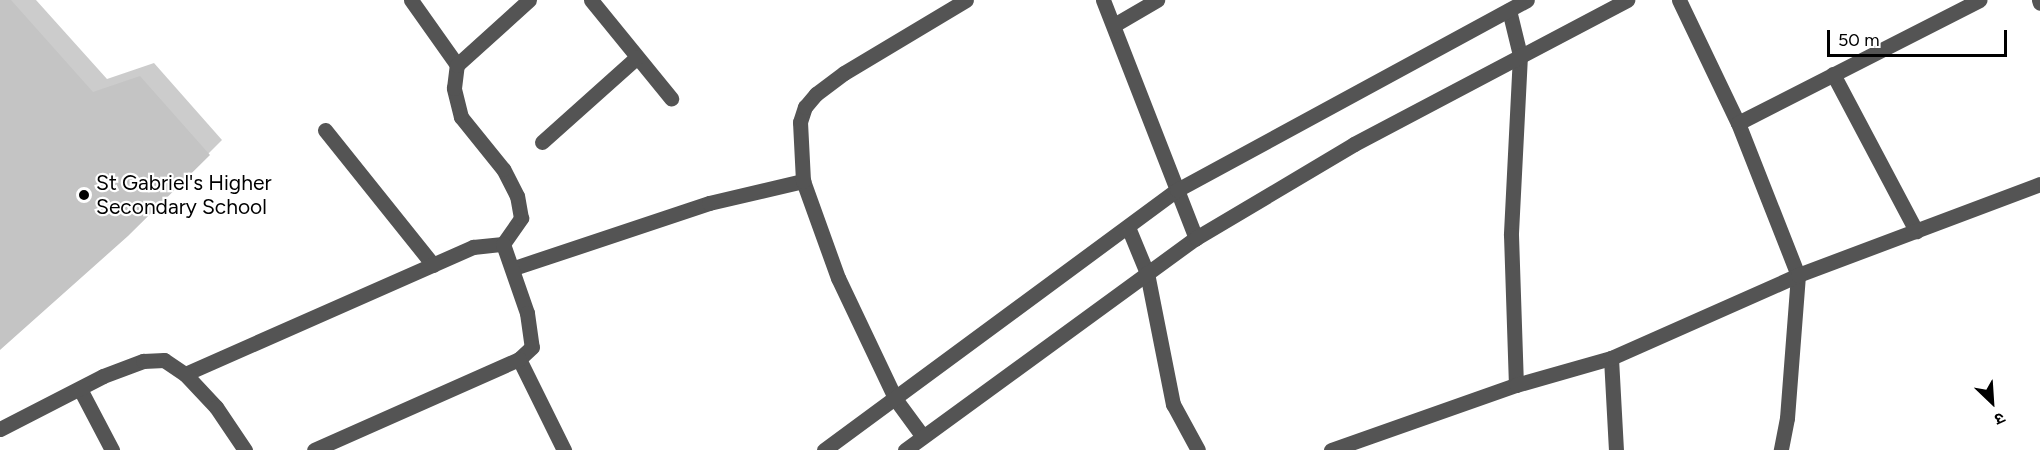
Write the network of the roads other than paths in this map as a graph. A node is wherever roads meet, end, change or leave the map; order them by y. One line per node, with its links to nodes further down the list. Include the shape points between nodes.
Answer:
1 (411, 0): 15 (street)
2 (529, 0): 15 (street)
3 (591, 0): 14 (street)
4 (966, 0): 21 (street, via 816,94 805,107 800,122)
5 (1103, 0): 12 (street)
6 (1157, 0): 12 (street)
7 (1527, 0): 11 (street)
8 (1627, 0): 13 (street)
9 (1679, 0): 18 (street)
10 (1979, 0): 16 (street)
11 (1509, 10): 13 (street); 23 (street)
12 (1114, 25): 23 (street)
13 (1520, 55): 26 (street, via 1354,144); 35 (street, via 1511,235)
14 (637, 57): 17 (street); 20 (street)
15 (457, 65): 27 (street, via 455,102 461,117 503,170 517,196 521,218)
16 (1833, 74): 18 (street); 25 (street)
17 (671, 98)
18 (1738, 123): 31 (street)
19 (325, 130): 28 (street)
20 (542, 142)
21 (803, 181): 29 (street, via 709,203); 37 (street, via 837,278)
22 (2040, 184): 25 (street)
23 (1177, 190): 24 (street); 26 (street)
24 (1128, 227): 30 (street); 37 (street)
25 (1916, 231): 31 (street)
26 (1196, 238): 30 (street)
27 (503, 244): 28 (street, via 473,247); 29 (street)
28 (433, 264): 34 (street)
29 (514, 268): 33 (street, via 532,334 532,347)
30 (1147, 273): 39 (street); 46 (street, via 1165,378 1173,404)
31 (1798, 275): 32 (street); 49 (street, via 1787,418)
32 (1611, 358): 35 (street); 48 (street)
33 (519, 359): 42 (street); 43 (street)
34 (185, 374): 36 (street, via 164,360 143,361); 41 (street, via 216,407)
35 (1516, 385): 47 (street)
36 (80, 389): 38 (street); 40 (street)
37 (896, 400): 39 (street); 44 (street)
38 (0, 429)
39 (921, 434): 45 (street)
40 (112, 450)
41 (245, 450)
42 (314, 450)
43 (564, 450)
44 (824, 450)
45 (905, 450)
46 (1198, 450)
47 (1331, 450)
48 (1616, 450)
49 (1780, 450)

